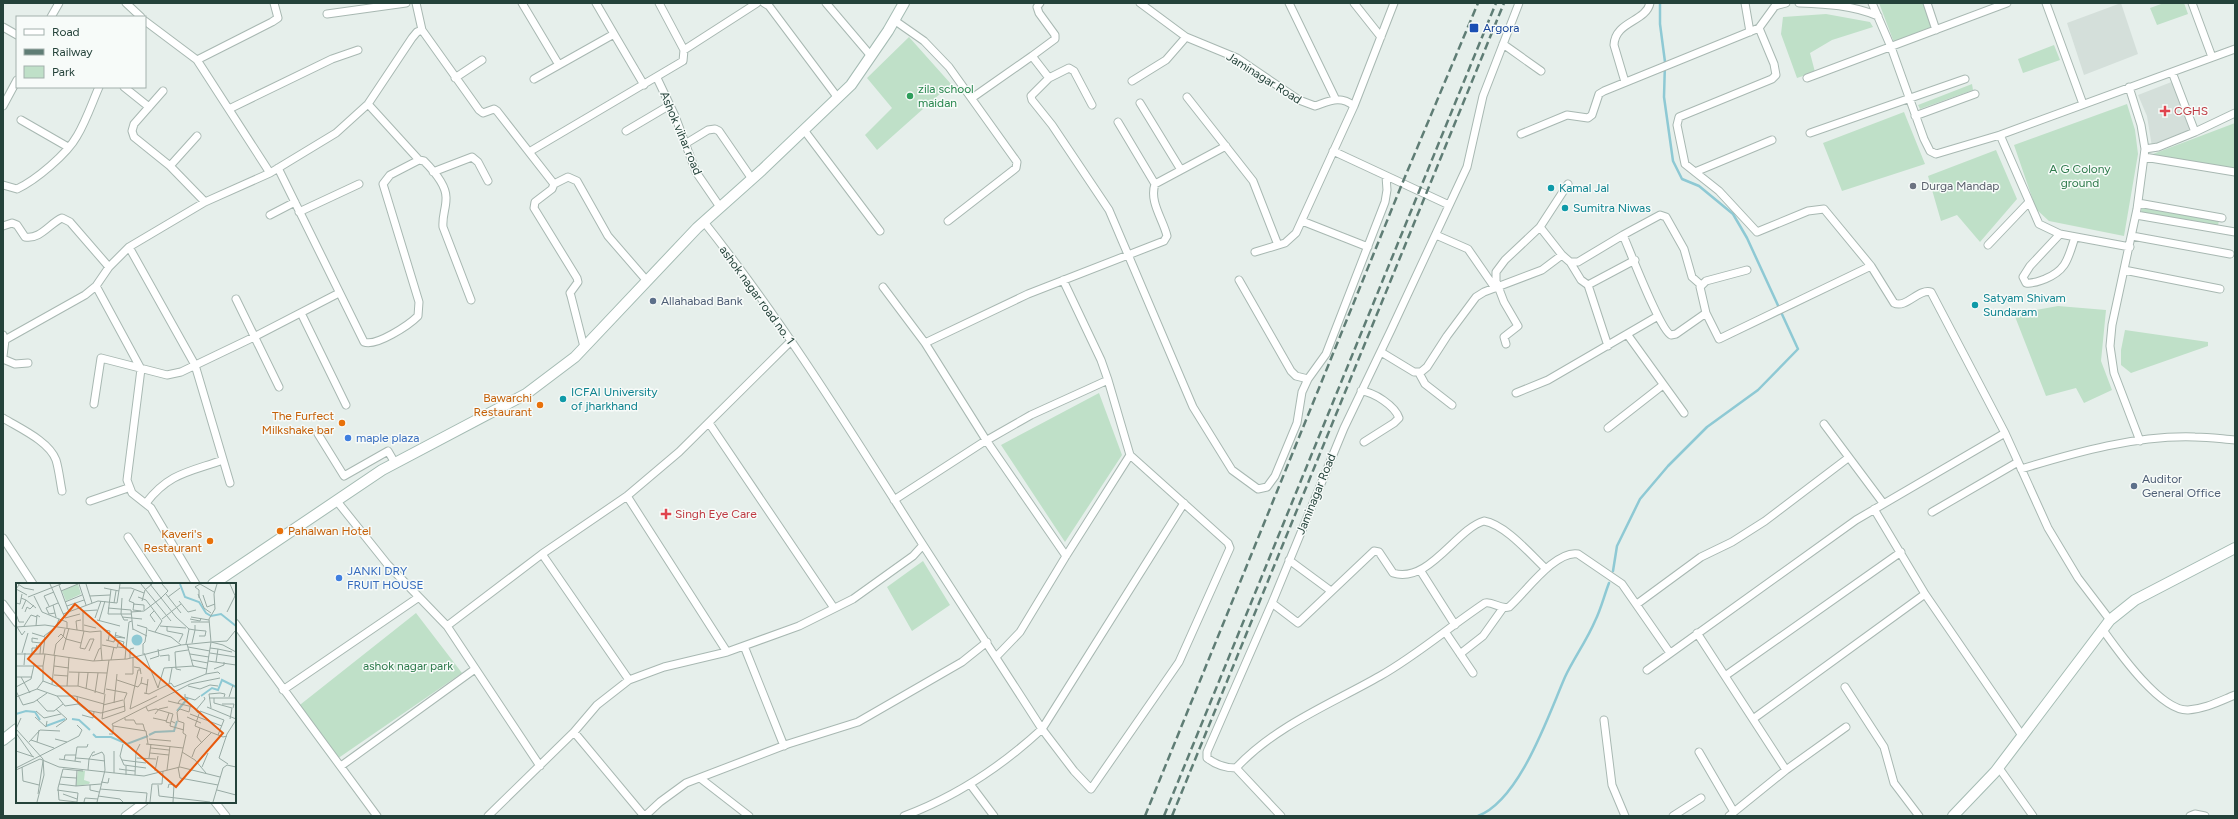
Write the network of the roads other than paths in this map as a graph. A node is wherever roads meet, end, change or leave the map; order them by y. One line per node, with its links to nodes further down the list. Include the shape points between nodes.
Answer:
1 (59, 3): 31 (street)
2 (126, 3): 32 (street)
3 (274, 3): 53 (street, via 278,18)
4 (406, 3): 30 (street)
5 (416, 3): 38 (street)
6 (522, 3): 55 (street)
7 (659, 3): 49 (street)
8 (757, 3): 49 (street)
9 (764, 3): 74 (street, via 769,6)
10 (826, 3): 50 (street)
11 (904, 3): 34 (street)
12 (1040, 3): 51 (street, via 1037,7 1039,13 1055,39)
13 (1140, 3): 43 (street, Jaminagar Road)
14 (1289, 3): 76 (street)
15 (1354, 3): 44 (street)
16 (1394, 3): 44 (street)
17 (1519, 3): 45 (street, Jaminagar Road)
18 (1650, 3): 66 (street, via 1647,10 1621,29 1614,38)
19 (1745, 3): 40 (street)
20 (1786, 3): 29 (street)
21 (1799, 3): 22 (street)
22 (1825, 3): 33 (street, via 1860,9)
23 (1872, 3): 33 (street)
24 (1926, 3): 39 (street)
25 (2007, 3): 39 (street)
26 (2046, 3): 80 (street)
27 (2192, 3): 52 (street)
28 (599, 4): 42 (street)
29 (1778, 4): 37 (street)
30 (326, 14)
31 (52, 16)
32 (140, 16)
33 (1878, 16): 46 (street)
34 (894, 20): 50 (street); 75 (street, via 924,41)
35 (146, 22): 53 (street)
36 (3, 27): 41 (street)
37 (1759, 28): 40 (street); 111 (street, via 1774,64 1775,77 1678,118 1685,164)
38 (422, 30): 58 (street); 79 (street, via 412,38)
39 (1936, 30): 46 (street)
40 (1750, 32): 66 (street)
41 (16, 34)
42 (614, 34): 55 (street); 67 (street)
43 (1186, 37): 64 (street, via 1166,60); 76 (street, Jaminagar Road, via 1237,58 1308,104 1315,106)
44 (1381, 37): 84 (street)
45 (1503, 44): 56 (street); 126 (street, Jaminagar Road, via 1483,96 1469,161)
46 (1891, 47): 61 (street); 77 (street)
47 (2235, 48): 52 (street)
48 (358, 50): 86 (street, via 332,59)
49 (684, 50): 59 (street, via 683,61)
50 (871, 56): 74 (street, via 851,85)
51 (1032, 56): 60 (street); 75 (street)
52 (2212, 57): 57 (street)
53 (197, 60): 86 (street)
54 (482, 60): 58 (street)
55 (559, 65): 62 (street)
56 (1541, 71)
57 (2172, 72): 68 (street); 93 (street)
58 (455, 78): 104 (street, via 479,110 483,113 494,109 497,111)
59 (657, 78): 67 (street); 81 (street, Ashok vihar road)
60 (1049, 78): 82 (street, via 1069,68 1074,72); 151 (street, via 1030,96 1100,196)
61 (1807, 78)
62 (534, 79)
63 (1964, 79): 77 (street)
64 (1132, 81)
65 (16, 82): 83 (street)
66 (1625, 82): 95 (street, via 1599,94 1592,115 1588,118 1567,115)
67 (644, 85): 104 (street)
68 (2129, 87): 80 (street); 103 (street, via 2141,125)
69 (99, 88): 101 (street, via 77,136)
70 (125, 88): 85 (street)
71 (163, 92): 85 (street)
72 (1975, 94): 88 (street)
73 (1187, 97): 100 (street)
74 (838, 98): 91 (street)
75 (972, 98): 132 (street, via 1017,162 1016,168)
76 (1335, 98): 84 (street, via 1347,100)
77 (1909, 100): 88 (street); 94 (street)
78 (1140, 103): 109 (street)
79 (368, 104): 106 (street); 108 (street, via 336,133)
80 (2083, 104): 96 (street)
81 (670, 105): 92 (street); 99 (street, Ashok vihar road)
82 (1092, 105)
83 (3, 106)
84 (1354, 106): 102 (street)
85 (148, 107): 107 (street, via 134,124 134,137)
86 (229, 109): 113 (street)
87 (2235, 113): 93 (street)
88 (1915, 116): 96 (street, via 1928,147 1936,154)
89 (21, 120): 101 (street)
90 (1118, 122): 119 (street)
91 (804, 130): 115 (street); 137 (street)
92 (626, 131)
93 (2195, 132): 103 (street)
94 (1810, 133)
95 (1521, 134)
96 (2000, 134): 124 (street)
97 (197, 136): 107 (street)
98 (1772, 140): 111 (street)
99 (685, 144): 115 (street, via 708,130 719,131); 127 (street, Ashok vihar road, via 696,172)
100 (1226, 146): 109 (street); 144 (street, via 1253,181)
101 (68, 147): 121 (street, via 28,184 17,188)
102 (1334, 149): 114 (street); 133 (street)
103 (2145, 149): 105 (street)
104 (529, 152): 118 (street)
105 (2144, 157): 112 (street); 125 (street)
106 (419, 160): 110 (street, via 424,161); 168 (street, via 390,175 383,184 419,302 418,316 377,342 369,344 360,337)
107 (170, 166): 122 (street)
108 (278, 168): 113 (street); 123 (street)
109 (1181, 170): 119 (street)
110 (433, 172): 116 (street, via 472,157 478,162); 170 (street, via 446,193 443,227)
111 (1695, 172): 155 (street, via 1726,197 1757,232 1808,211 1824,209)
112 (2235, 172)
113 (270, 173): 122 (street)
114 (1386, 176): 126 (street); 148 (street, via 1385,202)
115 (752, 179): 127 (street)
116 (488, 181)
117 (359, 184): 128 (street)
118 (554, 184): 161 (street, via 568,177 577,181 608,236); 181 (street, via 552,189 535,202 534,208 577,278 578,282 570,293)
119 (1155, 184): 151 (street, via 1153,199 1167,236 1159,244)
120 (1568, 184): 136 (street)
121 (3, 185)
122 (205, 202): 147 (street)
123 (295, 202): 128 (street); 129 (street)
124 (2029, 202): 139 (street, via 2039,224); 145 (street)
125 (2138, 203): 130 (street); 131 (street)
126 (1450, 205): 140 (street, Jaminagar Road)
127 (720, 207): 134 (street)
128 (300, 212): 168 (street)
129 (270, 215)
130 (2136, 215): 138 (street); 142 (street)
131 (2222, 218)
132 (948, 221)
133 (1302, 221): 144 (street, via 1291,239); 148 (street)
134 (704, 222): 161 (street); 177 (street, ashok nagar road no. 1, via 749,280)
135 (3, 226): 156 (street, via 12,223 17,225 25,237 31,238 62,218 70,222)
136 (1540, 227): 152 (street); 166 (street, via 1499,267 1496,276)
137 (880, 231)
138 (2235, 232)
139 (2060, 234): 143 (street); 143 (street, via 2025,273 2023,280 2026,283 2040,281 2060,271 2068,260)
140 (1436, 235): 166 (street, via 1468,249); 182 (street, Jaminagar Road)
141 (1623, 235): 153 (street); 154 (street, via 1578,262); 163 (street, via 1664,215 1678,235 1692,277)
142 (2132, 236): 146 (street); 150 (street)
143 (2075, 237): 146 (street)
144 (1278, 245): 149 (street)
145 (1988, 245)
146 (2130, 246): 158 (street)
147 (129, 247): 156 (street); 185 (street)
148 (1368, 247): 188 (street, via 1326,354)
149 (1255, 252)
150 (2230, 254)
151 (1127, 255): 159 (street); 188 (street, via 1193,408 1232,470 1258,489 1264,488 1274,476 1297,423 1302,392)
152 (1562, 255): 154 (street); 166 (street, via 1542,270)
153 (1634, 260): 162 (street); 173 (street)
154 (1570, 262): 162 (street, via 1583,282)
155 (1871, 266): 172 (street, via 1719,339); 202 (street, via 1896,305 1925,292 1931,292)
156 (109, 268): 164 (street)
157 (1747, 270): 163 (street, via 1706,281)
158 (2124, 270): 167 (street); 206 (street, via 2112,325 2111,360)
159 (1063, 280): 178 (street, via 1028,294); 189 (street)
160 (1239, 280): 188 (street, via 1291,371 1296,376)
161 (647, 281): 181 (street)
162 (1588, 285): 180 (street)
163 (1701, 285): 172 (street)
164 (96, 286): 176 (street, via 85,295); 186 (street)
165 (883, 287): 178 (street)
166 (1497, 288): 179 (street, via 1518,326 1504,337); 187 (street, via 1480,294 1474,300 1427,367)
167 (2220, 289)
168 (339, 293): 171 (street)
169 (236, 299): 175 (street)
170 (471, 300)
171 (301, 313): 175 (street); 195 (street)
172 (1706, 313): 173 (street, via 1673,335 1668,334)
173 (1658, 316): 174 (street)
174 (1627, 334): 180 (street); 190 (street)
175 (254, 337): 185 (street); 191 (street)
176 (4, 339): 183 (street)
177 (791, 341): 199 (street); 219 (street, ashok nagar road no. 1)
178 (925, 344): 204 (street)
179 (1506, 344)
180 (1608, 346): 193 (street, via 1548,380)
181 (584, 347): 212 (street, via 564,366 526,394)
182 (1381, 352): 187 (street); 192 (street, Jaminagar Road)
183 (3, 358): 184 (street, via 15,364)
184 (28, 363)
185 (195, 365): 186 (street, via 174,374); 210 (street)
186 (141, 369): 194 (street, via 101,358); 215 (street)
187 (1420, 373): 196 (street, via 1425,384)
188 (1308, 379)
189 (1108, 380): 204 (street, via 1031,415); 208 (street)
190 (1663, 384): 197 (street); 201 (street)
191 (279, 387)
192 (1361, 391): 207 (street, via 1368,391 1380,399 1396,412 1399,418); 233 (street, Jaminagar Road, via 1324,472)
193 (1516, 393)
194 (94, 404)
195 (346, 405)
196 (1452, 405)
197 (1684, 413)
198 (3, 418): 216 (street, via 42,443 51,452)
199 (709, 423): 217 (street); 246 (street)
200 (1824, 424): 209 (street)
201 (1608, 428)
202 (2005, 433): 211 (street); 223 (street)
203 (318, 434): 212 (street, via 344,476 388,451)
204 (986, 440): 219 (street); 232 (street)
205 (2235, 440): 206 (street, via 2194,436)
206 (2140, 441): 213 (street, via 2116,444)
207 (1364, 442)
208 (1130, 455): 222 (street); 232 (street)
209 (1848, 458): 223 (street); 245 (street, via 1765,521 1732,542 1701,557)
210 (223, 460): 214 (street); 221 (street, via 173,477 158,488)
211 (2018, 462): 213 (street); 225 (street)
212 (395, 463): 218 (street)
213 (2021, 469): 248 (street, via 2059,547 2078,578)
214 (230, 483)
215 (128, 488): 220 (street); 221 (street)
216 (62, 491)
217 (627, 496): 231 (street); 258 (street)
218 (336, 500): 239 (street); 242 (street, via 388,565)
219 (894, 500): 228 (street, ashok nagar road no. 1)
220 (90, 501)
221 (146, 503): 238 (street)
222 (1184, 503): 274 (street); 274 (street, ashok nagar road no. 1, via 1228,543 1230,548 1179,662 1091,789)
223 (1883, 503): 224 (street)
224 (1874, 509): 230 (street); 255 (street)
225 (1932, 512)
226 (128, 537): 237 (street)
227 (3, 538): 236 (street)
228 (923, 545): 246 (street, via 907,560 853,599); 256 (street, ashok nagar road no. 1)
229 (2235, 548): 248 (street, via 2135,600)
230 (1901, 552): 241 (street); 265 (street)
231 (542, 554): 251 (street); 266 (street)
232 (1066, 556): 261 (street, via 1020,632)
233 (1289, 560): 240 (street); 243 (street, Jaminagar Road)
234 (1546, 569): 235 (street, via 1513,538 1484,521); 245 (street, via 1560,559 1578,554 1617,579); 247 (street, via 1511,605)
235 (1420, 570): 240 (street, via 1405,575 1393,573 1379,552 1374,551); 252 (street)
236 (32, 583)
237 (158, 583)
238 (195, 583)
239 (214, 583)
240 (1331, 591): 243 (street, via 1298,623)
241 (1925, 594): 270 (street); 276 (street)
242 (419, 597): 251 (street); 268 (street)
243 (1272, 603): 282 (street, Jaminagar Road, via 1206,755 1220,766)
244 (3, 604): 249 (street)
245 (1638, 604): 259 (street, via 1654,633)
246 (834, 608): 257 (street, via 798,626)
247 (1503, 608): 252 (street, via 1488,602); 260 (street, via 1483,636)
248 (2110, 620): 253 (street)
249 (16, 622)
250 (236, 624): 268 (street)
251 (447, 626): 262 (street)
252 (1455, 626): 254 (street)
253 (2102, 630): 269 (street, via 2145,683 2177,707 2186,710 2199,709); 276 (street)
254 (1446, 633): 260 (street); 282 (street, via 1380,676 1274,736)
255 (1697, 633): 259 (street); 265 (street)
256 (987, 642): 261 (street, ashok nagar road no. 1); 278 (street, via 962,662 858,722)
257 (744, 646): 258 (street); 278 (street)
258 (727, 652): 266 (street, via 664,667)
259 (1670, 653): 263 (street)
260 (1460, 654): 264 (street)
261 (996, 657): 274 (street, ashok nagar road no. 1)
262 (475, 669): 280 (street); 281 (street)
263 (1647, 670)
264 (1474, 673)
265 (1725, 676): 270 (street)
266 (629, 680): 275 (street, via 597,705)
267 (1845, 687): 302 (street, via 1884,747 1894,783)
268 (283, 690): 280 (street)
269 (2235, 694)
270 (1753, 719): 284 (street)
271 (1604, 720): 300 (street, via 1612,785)
272 (1846, 727): 284 (street)
273 (16, 729): 277 (street)
274 (1042, 729): 286 (street, via 1010,756)
275 (574, 732): 281 (street); 295 (street)
276 (2023, 737): 283 (street)
277 (3, 740)
278 (784, 746): 285 (street)
279 (1699, 752): 290 (street)
280 (342, 766): 293 (street)
281 (540, 766): 294 (street)
282 (1236, 768): 299 (street)
283 (1998, 768): 303 (street); 304 (street)
284 (1786, 770): 290 (street)
285 (700, 778): 295 (street, via 686,783); 296 (street)
286 (970, 784): 297 (street); 298 (street)
287 (1701, 798): 301 (street)
288 (143, 803): 291 (street)
289 (216, 803): 292 (street)
290 (1731, 814)
291 (125, 816)
292 (226, 816)
293 (377, 816)
294 (488, 816)
295 (645, 816)
296 (749, 816)
297 (904, 816)
298 (994, 816)
299 (1281, 816)
300 (1625, 816)
301 (1673, 816)
302 (1919, 816)
303 (1953, 816)
304 (2033, 816)
305 (2190, 816): 306 (street)
306 (2205, 816)

